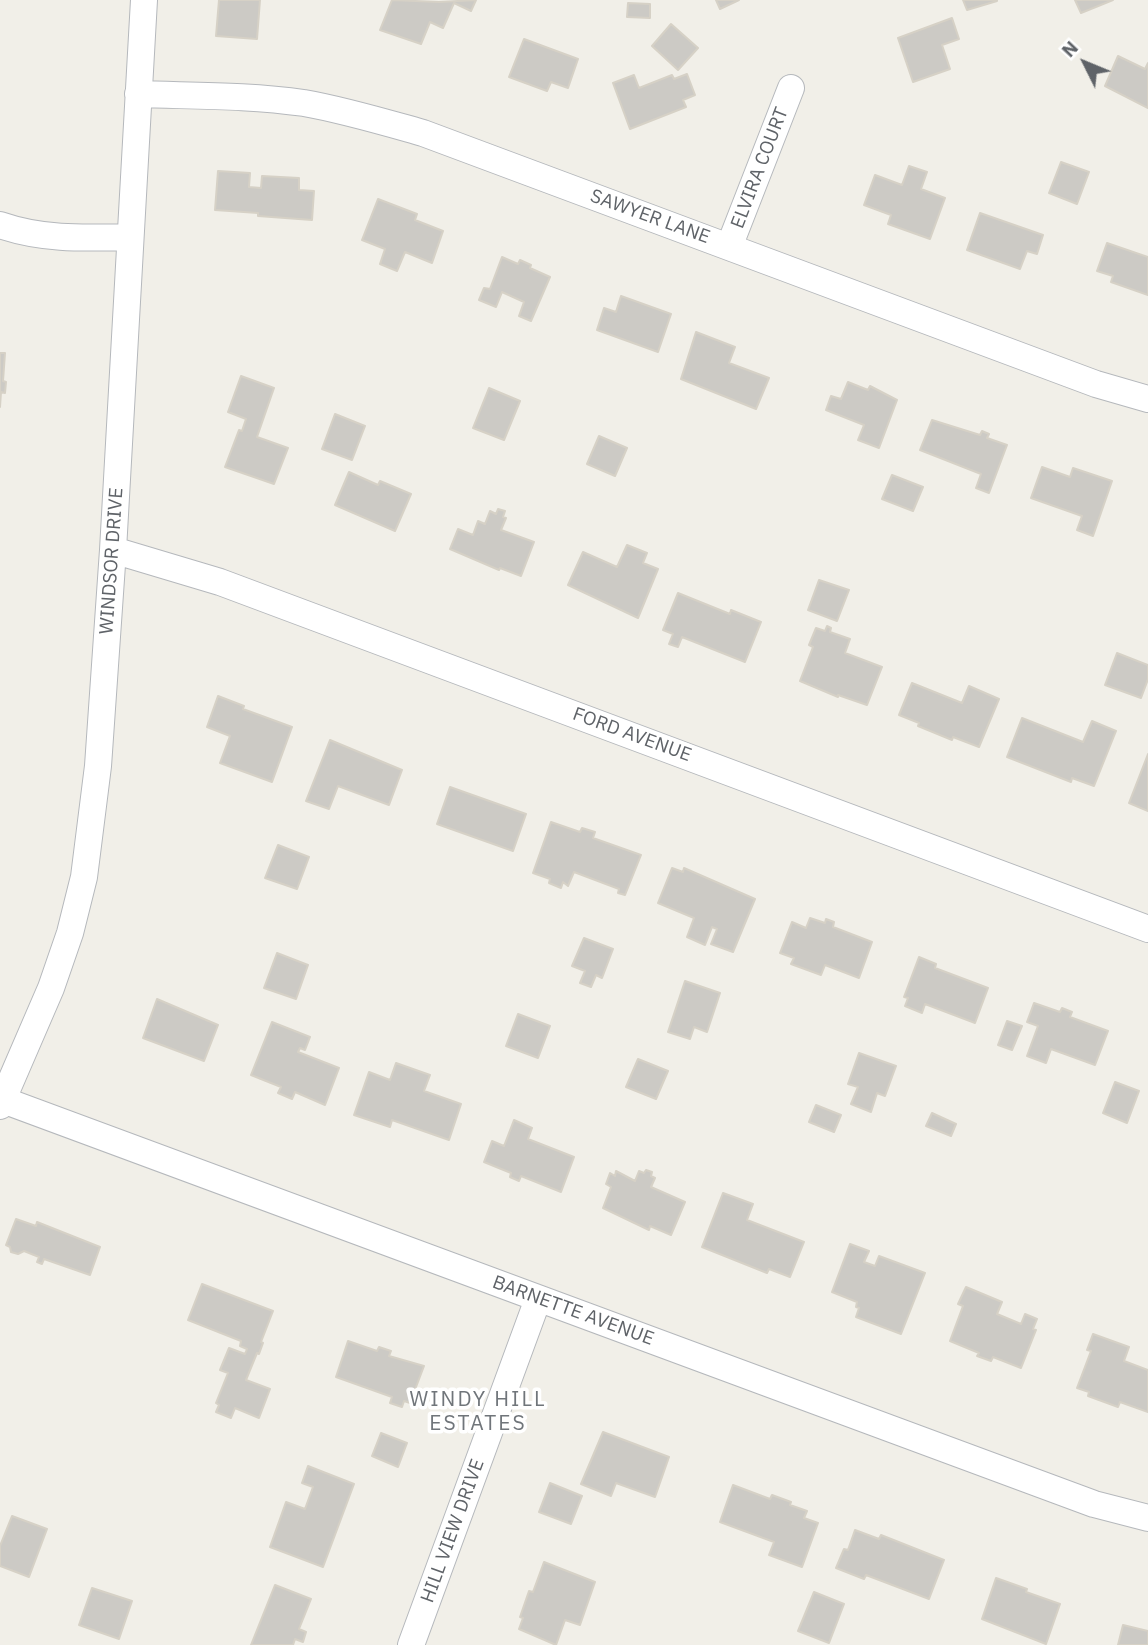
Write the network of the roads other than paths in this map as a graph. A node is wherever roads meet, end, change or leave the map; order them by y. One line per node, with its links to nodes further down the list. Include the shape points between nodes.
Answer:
1 (144, 0): 3 (street, WINDSOR DRIVE)
2 (791, 89): 6 (street, ELVIRA COURT)
3 (138, 94): 5 (street, WINDSOR DRIVE); 6 (street, SAWYER LANE, via 242,97 357,114 423,133)
4 (0, 225): 5 (street, via 55,238)
5 (130, 237): 8 (street, WINDSOR DRIVE)
6 (729, 247): 7 (street, SAWYER LANE, via 1096,384)
7 (1148, 399)
8 (113, 550): 9 (street, FORD AVENUE, via 220,582); 10 (street, WINDSOR DRIVE, via 98,766 84,877 51,988)
9 (1148, 929)
10 (1, 1102): 11 (street, BARNETTE AVENUE)
11 (538, 1299): 12 (street, BARNETTE AVENUE, via 1094,1504); 13 (street, HILL VIEW DRIVE)
12 (1148, 1518)
13 (411, 1645)

